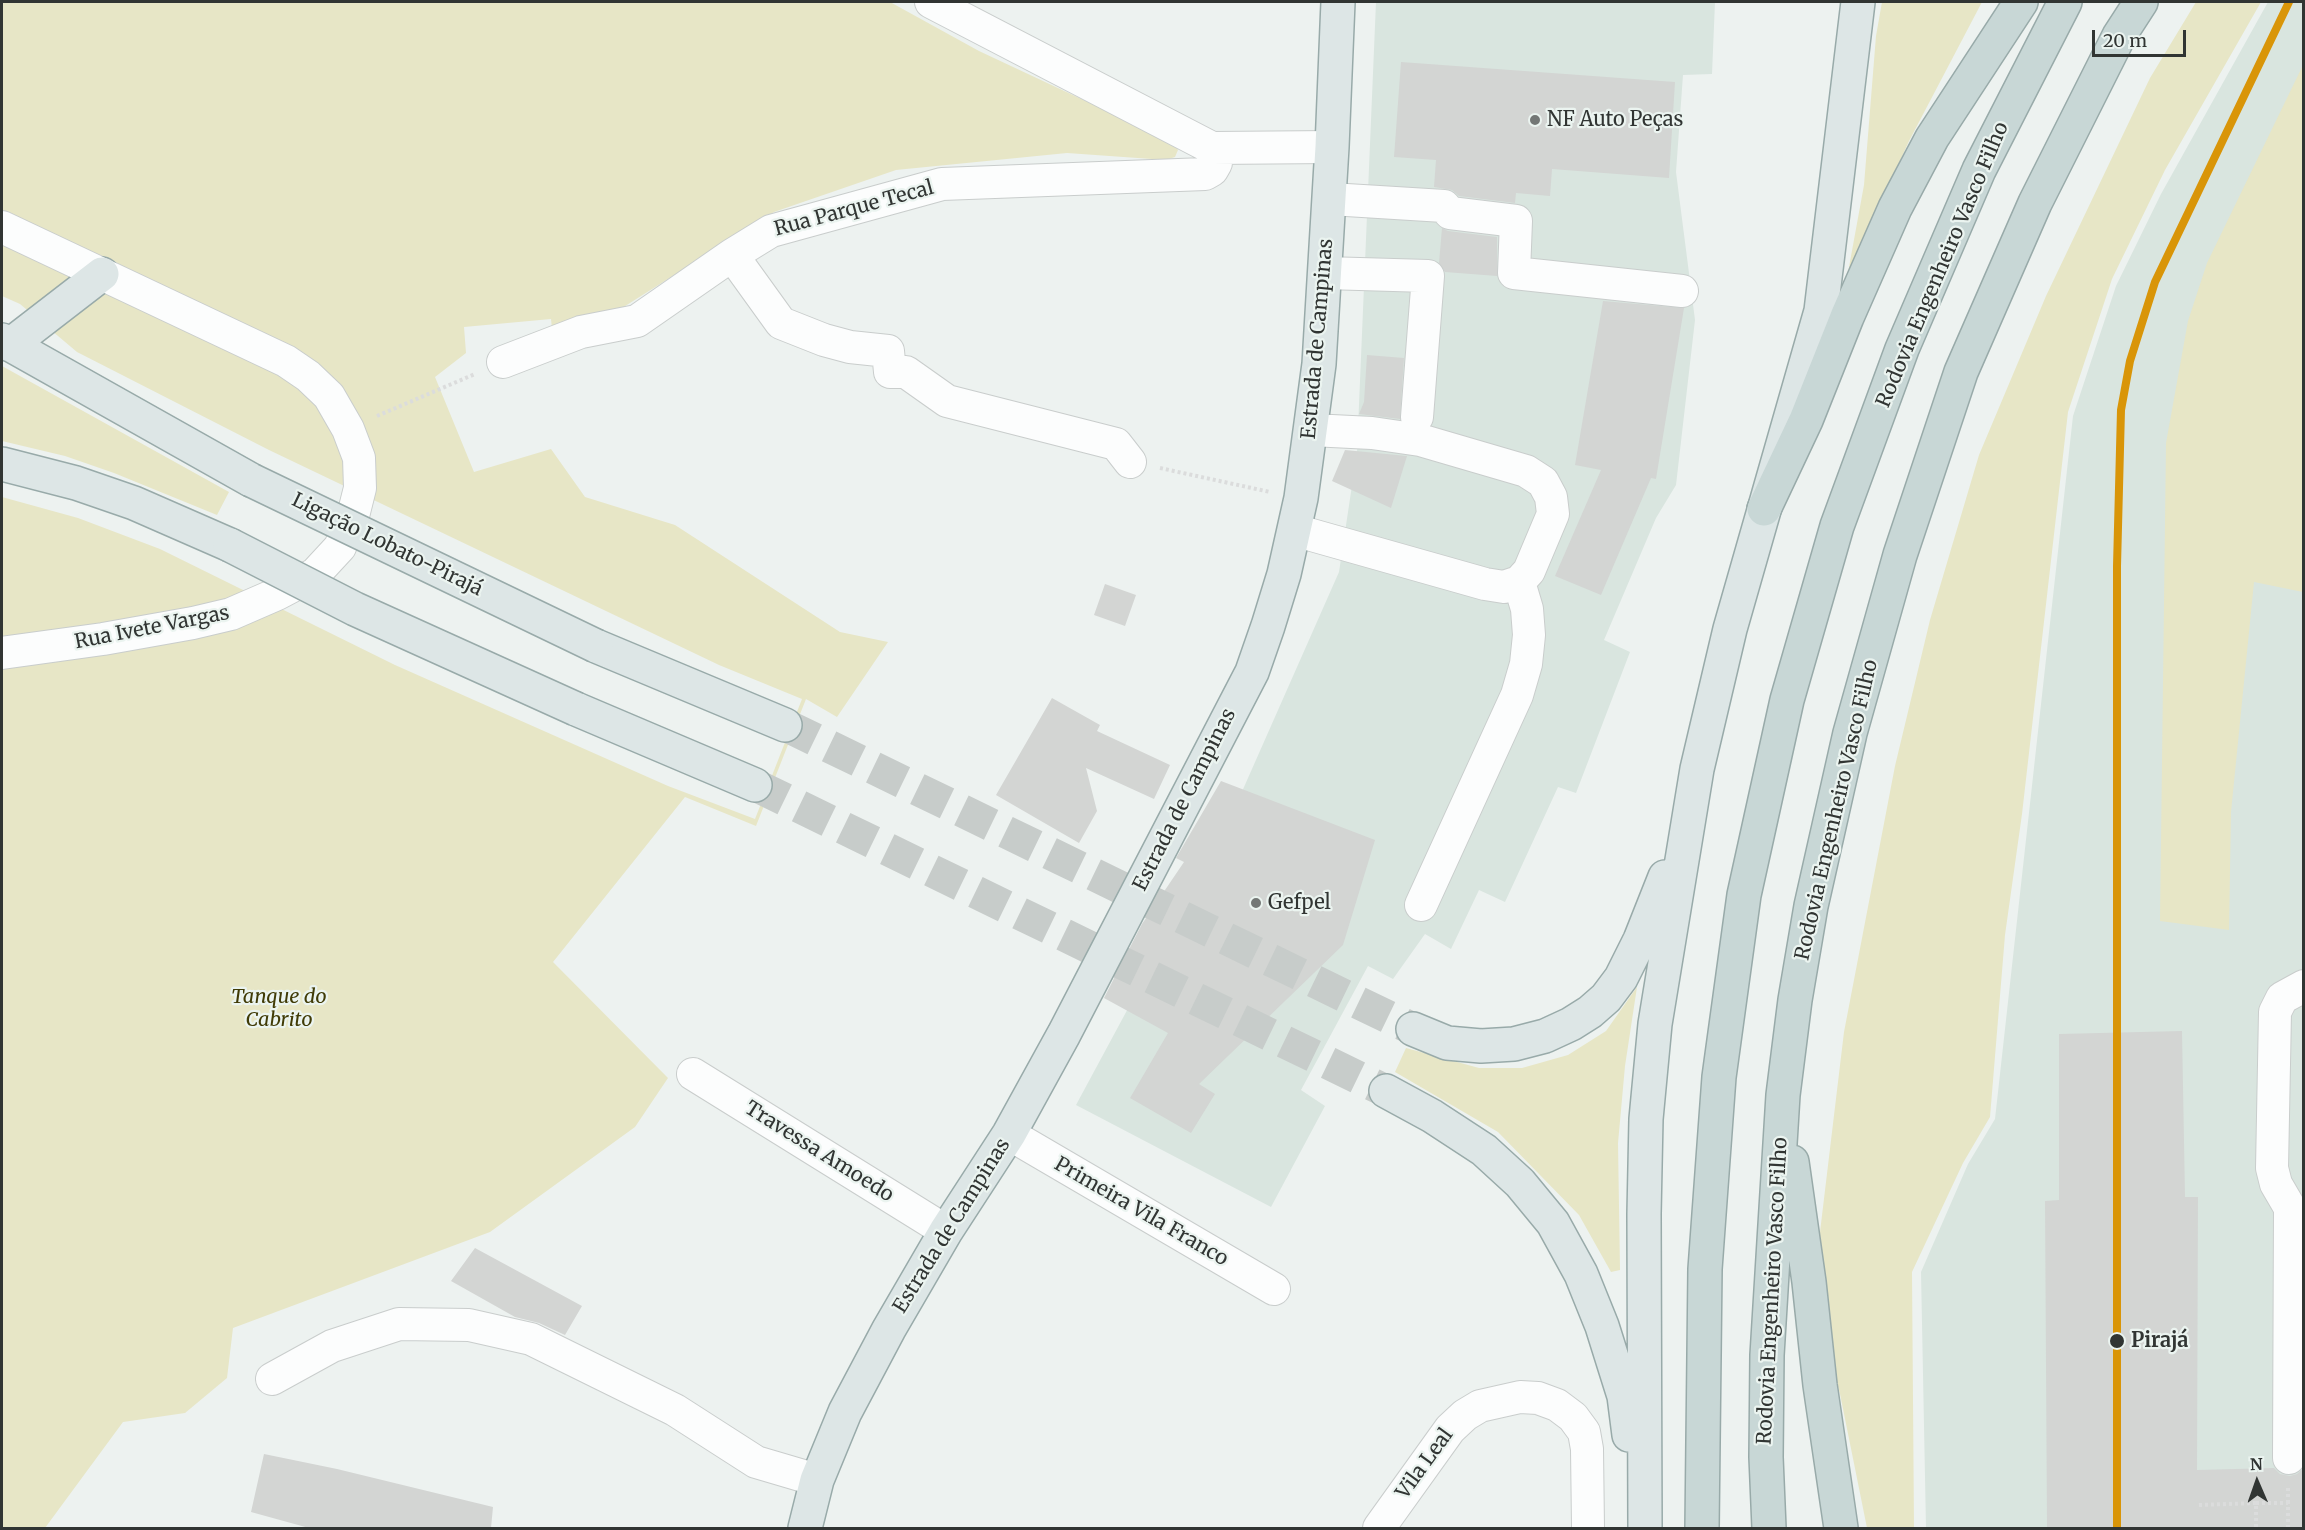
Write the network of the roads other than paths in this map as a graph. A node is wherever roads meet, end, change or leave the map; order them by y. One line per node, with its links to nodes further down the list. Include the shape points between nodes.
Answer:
1 (931, 2): 8 (street)
2 (1338, 2): 7 (main road, Estrada de Campinas)
3 (1858, 2): 21 (main road, via 1821,311)
4 (2021, 2): 21 (highway, via 1932,138 1895,208)
5 (2066, 2): 46 (highway, Rodovia Engenheiro Vasco Filho, via 1979,170 1902,349 1837,526 1787,700 1744,896 1719,1077 1705,1269)
6 (2141, 2): 33 (highway, Rodovia Engenheiro Vasco Filho, via 2119,36 2035,204 1966,361 1900,555 1850,733 1811,906)
7 (1332, 147): 8 (street); 9 (main road, Estrada de Campinas)
8 (1212, 148): 11 (street, Rua Parque Tecal, via 1216,163 1205,174 936,186 766,233)
9 (1329, 199): 12 (main road, Estrada de Campinas); 14 (street, via 1444,206 1450,213 1516,221 1514,273)
10 (2, 227): 13 (street, Rua Ivete Vargas)
11 (732, 255): 16 (street, via 637,321 581,332); 19 (street, via 781,323 841,345 888,351 890,372 906,372 947,401 1116,444)
12 (1325, 273): 17 (street, via 1428,276); 18 (main road, Estrada de Campinas)
13 (102, 274): 15 (main road); 24 (street, Rua Ivete Vargas, via 308,376 329,396 359,458 360,488 354,512 340,547 315,574 231,614 103,639)
14 (1682, 291)
15 (6, 343): 25 (main road, Ligação Lobato-Pirajá, bridge, via 251,480 596,646)
16 (503, 362)
17 (1417, 417)
18 (1311, 430): 22 (main road, Estrada de Campinas); 23 (street, via 1420,440 1526,471 1543,482 1551,497 1552,514 1529,571)
19 (1130, 462)
20 (2, 464): 27 (main road, bridge, via 125,500 230,545 355,609 576,709)
21 (1764, 509): 26 (main road)
22 (1294, 530): 23 (street, via 1485,584 1504,587); 34 (main road, Estrada de Campinas, via 1284,574 1251,672)
23 (1519, 582): 28 (street, via 1529,635 1517,695)
24 (2, 653)
25 (785, 725)
26 (1697, 769): 30 (main road, via 1661,891 1621,978 1606,998 1571,1024 1514,1044 1463,1046); 45 (main road, via 1655,1024 1646,1119)
27 (755, 785)
28 (1420, 905)
29 (2304, 986): 35 (street, via 2282,998 2275,1012 2272,1168 2276,1184)
30 (1413, 1029)
31 (693, 1074): 36 (street, Travessa Amoedo)
32 (1386, 1091): 44 (main road, via 1484,1150 1520,1183 1553,1223 1581,1274 1618,1374 1628,1416)
33 (1783, 1095): 47 (highway, Rodovia Engenheiro Vasco Filho, via 1767,1355); 48 (highway)
34 (1009, 1134): 36 (main road, Estrada de Campinas); 37 (street, Primeira Vila Franco)
35 (2297, 1215): 39 (street)
36 (946, 1231): 40 (main road, Estrada de Campinas, via 845,1412)
37 (1274, 1289)
38 (272, 1379): 40 (street, via 332,1346 399,1324 469,1325 531,1339 675,1410 756,1462)
39 (2289, 1458)
40 (817, 1480): 41 (main road, Estrada de Campinas)
41 (805, 1528)
42 (1379, 1528): 43 (street, Vila Leal, via 1450,1429 1466,1414 1480,1406 1520,1397 1557,1405 1584,1432)
43 (1588, 1528)
44 (1636, 1528)
45 (1646, 1528)
46 (1702, 1528)
47 (1769, 1528)
48 (1841, 1528)

